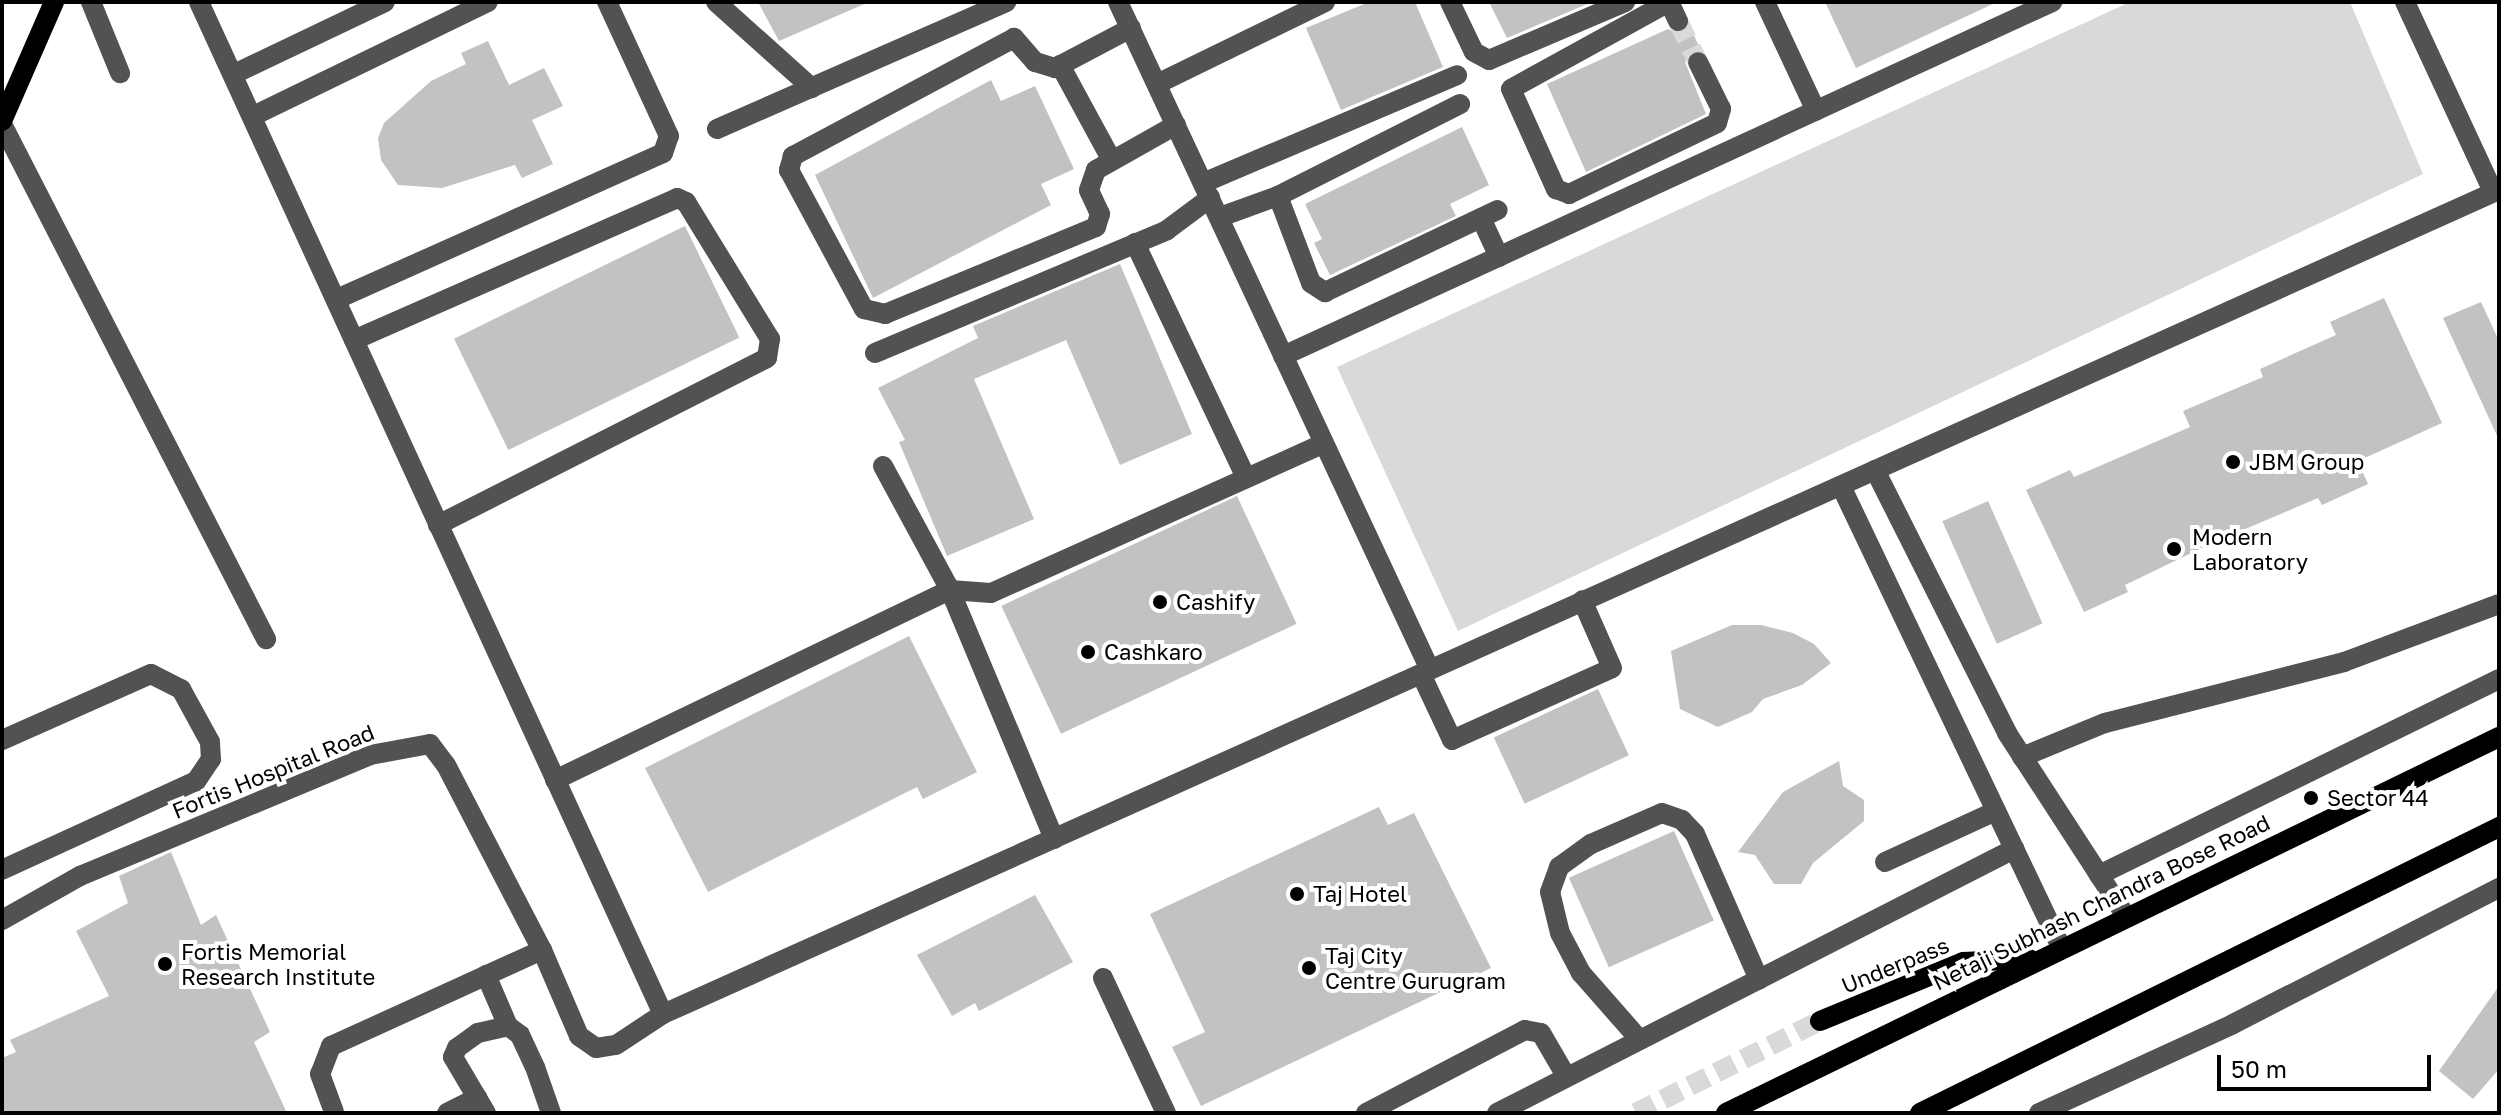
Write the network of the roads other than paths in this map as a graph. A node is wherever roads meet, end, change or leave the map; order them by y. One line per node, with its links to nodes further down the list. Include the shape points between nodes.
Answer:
1 (54, 2): 28 (main road)
2 (91, 2): 20 (street)
3 (199, 2): 21 (street)
4 (385, 2): 21 (street)
5 (488, 2): 27 (street)
6 (607, 2): 38 (street, via 669,136 663,153)
7 (716, 2): 24 (street)
8 (1006, 2): 24 (street)
9 (1118, 2): 17 (street)
10 (1325, 2): 23 (street)
11 (1450, 2): 12 (street, via 1474,52 1489,60)
12 (1625, 2)
13 (1765, 2): 26 (street)
14 (2050, 2): 26 (street)
15 (2405, 2): 33 (street)
16 (1678, 21): 18 (street, via 1669,2 1511,89 1556,189 1569,194 1717,123 1721,109)
17 (1131, 28): 19 (street); 23 (street)
18 (1698, 62)
19 (1060, 65): 31 (street); 31 (street, via 1047,69 1014,38 793,156 789,170 864,309 885,314 1096,227 1100,214 1089,190 1091,177)
20 (120, 73)
21 (234, 74): 27 (street)
22 (1457, 75): 32 (street)
23 (1157, 84): 29 (street)
24 (812, 88): 30 (street)
25 (1460, 104): 34 (street)
26 (1816, 111): 37 (street)
27 (253, 116): 38 (street)
28 (2, 122): 51 (street)
29 (1176, 125): 31 (street); 32 (street)
30 (717, 129)
31 (1111, 159)
32 (1206, 190): 35 (street); 36 (street, via 1167,230)
33 (2496, 191): 44 (street)
34 (1278, 196): 35 (street); 37 (street, via 1311,283 1325,292 1490,214)
35 (1220, 217): 41 (street)
36 (1135, 243): 40 (street); 45 (street)
37 (1499, 257): 41 (street)
38 (337, 299): 39 (street)
39 (354, 340): 47 (street); 47 (street, via 677,198 686,202 770,339 767,358)
40 (875, 353)
41 (1283, 356): 42 (street)
42 (1322, 444): 45 (street); 52 (street)
43 (883, 466): 48 (street)
44 (1875, 470): 46 (street); 56 (street)
45 (1246, 478): 48 (street, via 991,593)
46 (1841, 486): 49 (street); 58 (street)
47 (438, 525): 57 (street)
48 (950, 590): 57 (street); 60 (street)
49 (1582, 600): 52 (street); 52 (street, via 1612,668 1452,740)
50 (2499, 604): 56 (street, via 2344,662 2105,723)
51 (266, 639)
52 (1426, 672): 60 (street)
53 (2499, 679): 64 (street)
54 (2499, 737): 66 (main road, Netaji Subhash Chandra Bose Road)
55 (2, 740): 63 (street, via 151,674 181,689 210,742 211,759 196,781)
56 (2022, 757): 64 (street)
57 (555, 780): 74 (street)
58 (1996, 811): 61 (street); 62 (street)
59 (2499, 827): 87 (main road)
60 (1054, 839): 74 (street)
61 (2014, 849): 68 (street); 73 (street)
62 (1885, 862)
63 (2, 870)
64 (2099, 875): 66 (street)
65 (2499, 888): 88 (street, via 2233,1024)
66 (2126, 916): 68 (main road, Netaji Subhash Chandra Bose Road)
67 (2, 920): 69 (street, Fortis Hospital Road, via 80,876 370,755 430,744 446,765)
68 (2061, 947): 70 (main road, Netaji Subhash Chandra Bose Road)
69 (542, 950): 71 (street); 74 (street, via 579,1036 596,1048 616,1045)
70 (2037, 959): 75 (main road, Underpass, via 1963,962); 86 (main road, Netaji Subhash Chandra Bose Road)
71 (486, 975): 76 (street); 80 (street, via 331,1046 320,1074)
72 (1103, 978): 83 (street)
73 (1759, 980): 77 (street); 77 (street, via 1695,834 1682,820 1662,813 1591,844 1559,867 1550,892 1560,933 1581,973)
74 (663, 1014)
75 (1820, 1021)
76 (508, 1026): 79 (street, via 478,1033 457,1048 457,1067); 82 (street, via 520,1035)
77 (1639, 1039): 78 (street)
78 (1566, 1076): 84 (street, via 1541,1033 1525,1030); 85 (street)
79 (481, 1105): 81 (street)
80 (334, 1112)
81 (447, 1113)
82 (551, 1113)
83 (1166, 1113)
84 (1366, 1113)
85 (1497, 1113)
86 (1726, 1113)
87 (1920, 1113)
88 (2039, 1113)

